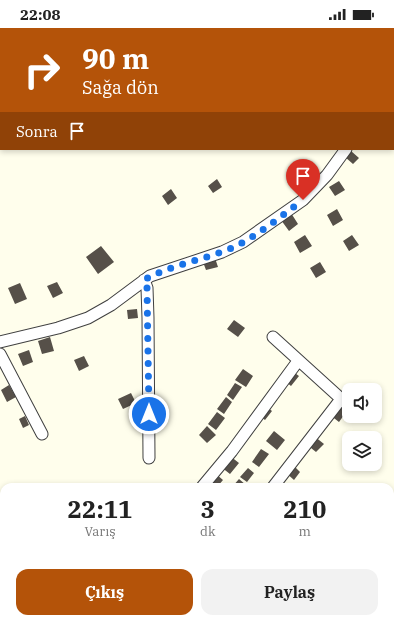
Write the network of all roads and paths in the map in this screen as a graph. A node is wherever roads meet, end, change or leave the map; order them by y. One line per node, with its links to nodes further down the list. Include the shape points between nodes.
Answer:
1 (345, 150): 2 (street, via 327,175 303,200 243,242 222,252 159,272)
2 (144, 280): 4 (street, via 111,305 88,318); 10 (street, via 147,288)
3 (273, 337): 6 (street)
4 (0, 342)
5 (0, 354): 9 (street)
6 (298, 361): 7 (street); 11 (street)
7 (342, 399)
8 (342, 406): 12 (street)
9 (42, 434)
10 (149, 458)
11 (205, 483)
12 (276, 483)

